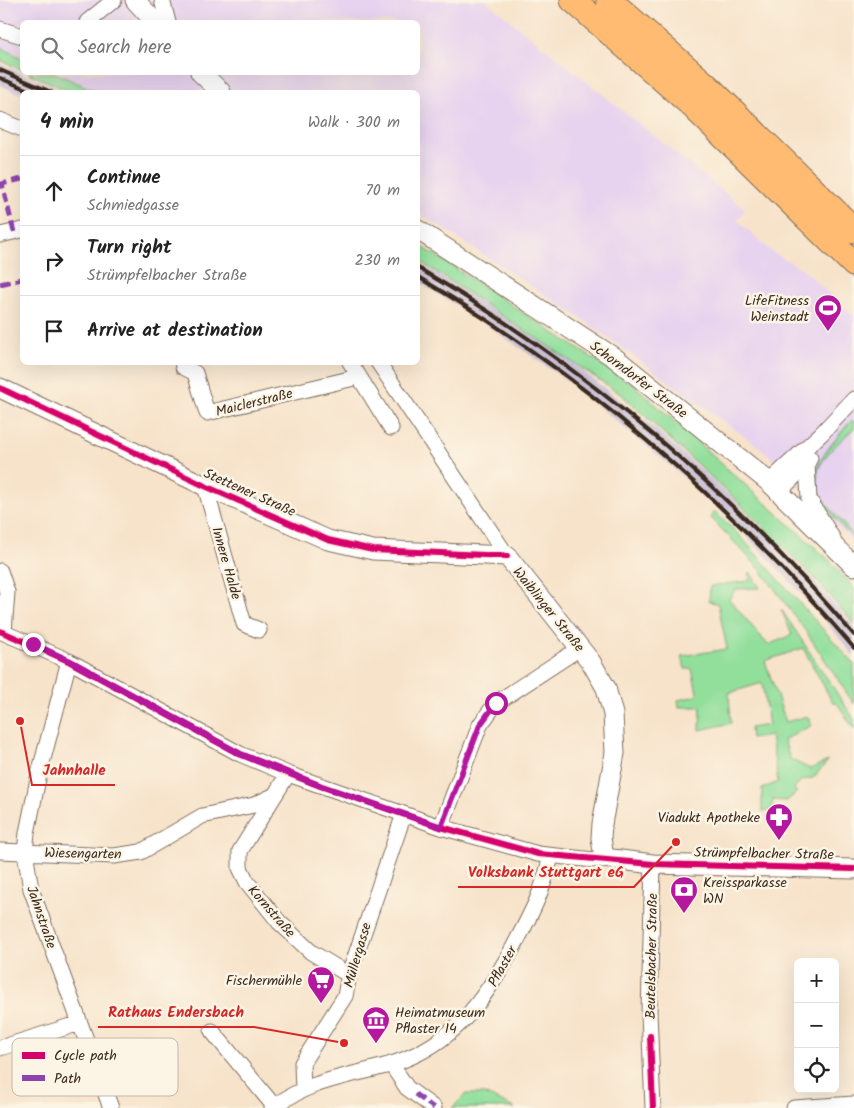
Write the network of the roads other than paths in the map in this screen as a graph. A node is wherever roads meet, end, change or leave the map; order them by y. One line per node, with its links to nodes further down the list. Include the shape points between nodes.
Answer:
1 (114, 0): 6 (street)
2 (135, 0): 7 (street)
3 (162, 0): 8 (street)
4 (573, 0): 19 (highway, via 695,108)
5 (609, 0): 16 (highway, via 709,88)
6 (89, 20)
7 (153, 20)
8 (167, 20)
9 (0, 29): 10 (street)
10 (20, 35)
11 (203, 75): 12 (street)
12 (220, 90)
13 (0, 120): 14 (street)
14 (20, 128)
15 (20, 230): 18 (street)
16 (854, 230)
17 (420, 231): 30 (street, Schorndorfer Straße, via 615,358)
18 (0, 235)
19 (854, 264)
20 (183, 365): 23 (street, Maiclerstraße, via 195,373 207,413)
21 (352, 365): 23 (street)
22 (380, 365): 31 (street, Waiblinger Straße)
23 (358, 377): 26 (street)
24 (0, 388): 29 (street, Stettener Straße)
25 (854, 399): 27 (street)
26 (391, 428)
27 (821, 434): 28 (street); 30 (street)
28 (807, 464): 30 (street); 32 (street, Schorndorfer Straße, via 809,499)
29 (205, 486): 31 (street, Stettener Straße, via 337,542 373,550); 34 (street, Innere Halde, via 244,624)
30 (774, 487): 32 (street, Schorndorfer Straße)
31 (507, 556): 36 (street, Waiblinger Straße)
32 (848, 559)
33 (0, 571): 35 (street, via 7,592)
34 (259, 630)
35 (2, 632): 37 (street, Strümpfelbacher Straße)
36 (580, 648): 41 (street, via 496,703 480,725); 45 (street, Waiblinger Straße, via 606,688 615,728 615,753 601,838)
37 (70, 661): 38 (street, Strümpfelbacher Straße, via 240,754); 43 (street, Jahnstraße, via 39,774)
38 (288, 774): 39 (street, Kornstraße); 40 (street, Strümpfelbacher Straße)
39 (273, 796): 43 (street, Wiesengarten, via 254,805 202,816 141,852 114,856); 48 (street, Kornstraße, via 240,850 240,868 279,922 311,952)
40 (404, 814): 41 (street, Strümpfelbacher Straße); 48 (street, Müllergasse)
41 (441, 827): 44 (street, Strümpfelbacher Straße)
42 (0, 851): 43 (street, Wiesengarten)
43 (25, 852): 49 (street, Jahnstraße, via 31,889)
44 (551, 856): 45 (street, Strümpfelbacher Straße); 55 (street, Pflaster, via 535,908 496,981 473,1012 455,1030)
45 (604, 858): 46 (street, Strümpfelbacher Straße)
46 (653, 864): 47 (street, Strümpfelbacher Straße); 62 (street, Beutelsbacher Straße, via 650,1013)
47 (854, 869)
48 (349, 975): 56 (street, Müllergasse, via 345,996 302,1063)
49 (80, 1023): 51 (street); 52 (street, Jahnstraße)
50 (212, 1031): 59 (street)
51 (32, 1038)
52 (85, 1038)
53 (12, 1044): 54 (street)
54 (0, 1048)
55 (391, 1064): 56 (street, Pflaster, via 330,1078); 61 (street, via 408,1088)
56 (303, 1090): 59 (street, Pflaster)
57 (107, 1096): 60 (street, Jahnstraße)
58 (854, 1104): 63 (street)
59 (273, 1107)
60 (111, 1108)
61 (434, 1108)
62 (653, 1108)
63 (794, 1108)

